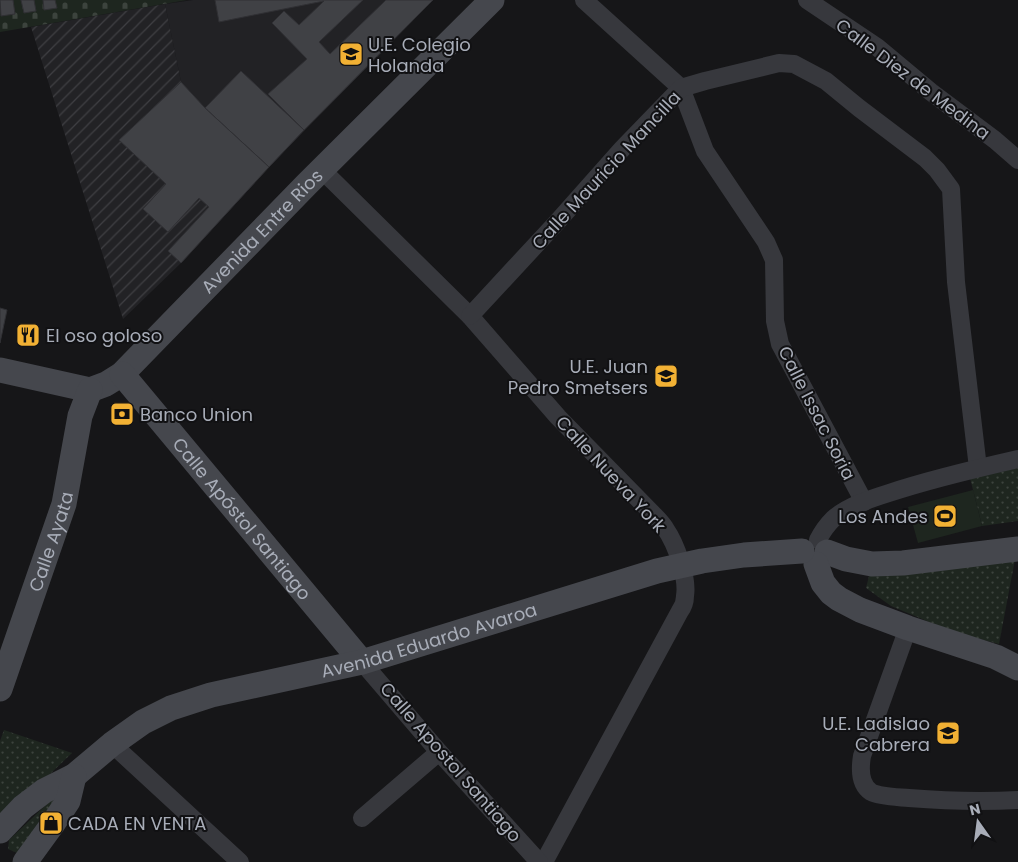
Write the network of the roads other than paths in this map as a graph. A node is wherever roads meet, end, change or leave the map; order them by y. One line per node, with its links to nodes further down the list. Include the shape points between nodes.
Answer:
1 (492, 0): 6 (street, Avenida Entre Rios)
2 (584, 0): 4 (street, Calle Issac Soria)
3 (807, 0): 5 (street, Calle Diez de Medina, via 877,47)
4 (681, 88): 7 (street, Calle Mauricio Mancilla); 12 (street, Calle Mauricio Mancilla, via 779,63 794,64 826,81 937,170 951,190 956,282); 13 (street, Calle Issac Soria, via 705,151 766,242 774,260 774,321 780,344)
5 (1018, 160)
6 (322, 170): 7 (street, Calle Nueva York); 9 (street, Avenida Entre Rios)
7 (470, 316): 16 (street, Calle Nueva York, via 558,417 665,528)
8 (0, 370): 10 (street)
9 (122, 374): 10 (street, Avenida Entre Rios); 18 (street, Calle Apóstol Santiago)
10 (90, 390): 20 (street, Calle Ayata, via 80,416 64,504)
11 (1018, 459): 12 (street)
12 (978, 468): 13 (street)
13 (864, 502): 15 (street, via 834,518 823,531)
14 (1018, 549): 15 (street, Avenida Eduardo Avaroa, via 872,564)
15 (816, 552): 16 (street, Avenida Eduardo Avaroa, via 744,555); 17 (street, via 824,583 839,599)
16 (682, 565): 18 (street, Avenida Eduardo Avaroa); 30 (street, Calle Nueva York, via 686,587 680,612)
17 (908, 628): 19 (street, via 996,656); 24 (street, via 862,756 860,768 865,786 872,792 901,797 954,801)
18 (362, 662): 21 (street, Avenida Eduardo Avaroa, via 211,695 171,708 143,722); 22 (street, Calle Apostol Santiago)
19 (1018, 668)
20 (0, 689)
21 (112, 744): 23 (street, Avenida Eduardo Avaroa); 28 (street)
22 (439, 752): 25 (street); 29 (street, Calle Apostol Santiago)
23 (74, 776): 26 (street, Avenida Eduardo Avaroa, via 44,791); 27 (street, via 68,801)
24 (1018, 800)
25 (362, 818)
26 (0, 830)
27 (26, 862)
28 (240, 862)
29 (540, 862)
30 (544, 862)

